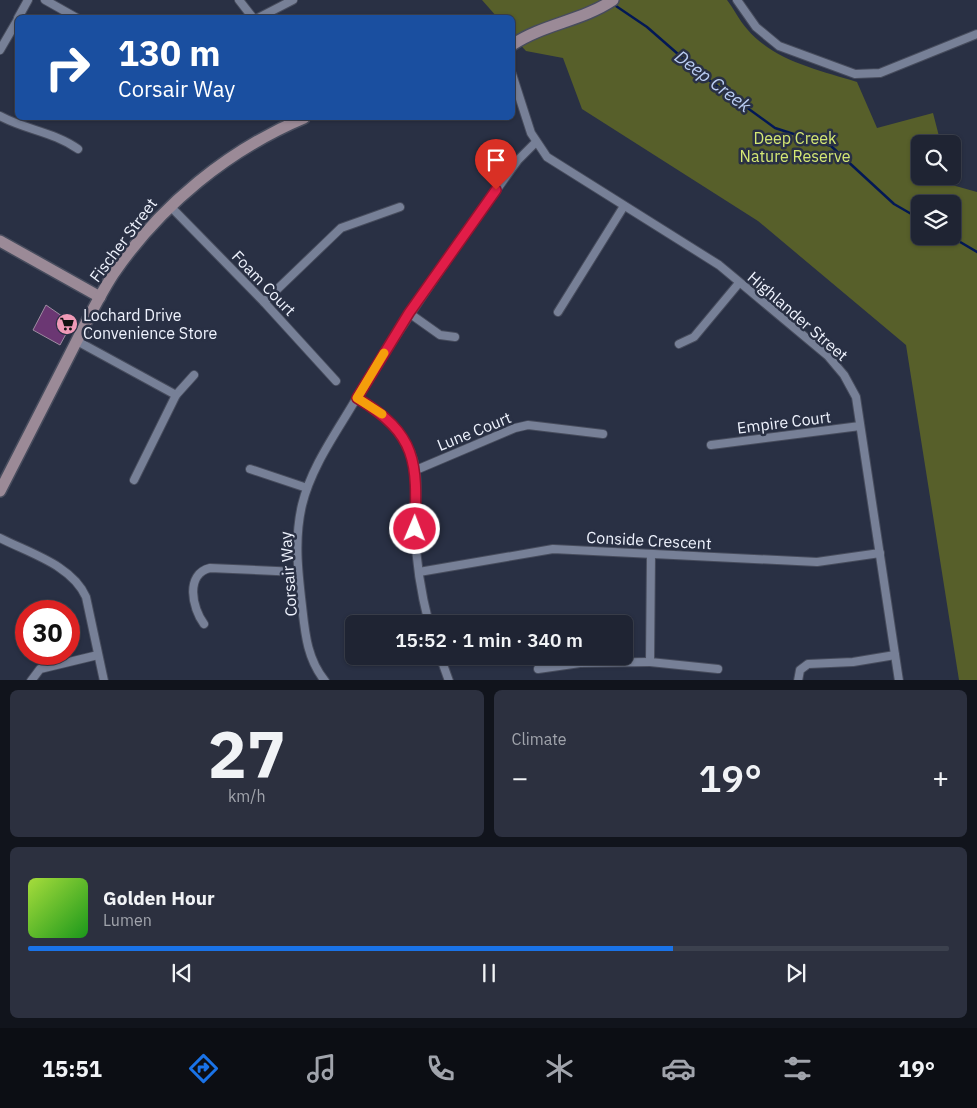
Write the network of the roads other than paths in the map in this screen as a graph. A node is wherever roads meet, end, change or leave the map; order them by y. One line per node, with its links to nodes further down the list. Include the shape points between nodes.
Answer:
1 (28, 0): 7 (street)
2 (45, 0): 8 (street)
3 (239, 0): 9 (street)
4 (293, 0): 10 (street)
5 (737, 0): 12 (street, via 756,27 779,46 855,74 880,73)
6 (609, 2): 13 (street)
7 (20, 15)
8 (72, 15)
9 (251, 15)
10 (264, 15)
11 (15, 23): 14 (street)
12 (977, 34)
13 (515, 43)
14 (1, 46)
15 (515, 82): 18 (street, Highlander Street)
16 (0, 116): 19 (street, via 63,138)
17 (297, 120): 20 (street, Fischer Street, via 244,148)
18 (536, 142): 21 (street, Highlander Street, via 547,157); 28 (street, Corsair Way, via 518,160)
19 (78, 149)
20 (170, 206): 25 (street, Fischer Street, via 131,251); 26 (street, Foam Court)
21 (624, 206): 24 (street, Highlander Street, via 718,265); 27 (street)
22 (400, 207): 26 (street, via 341,228)
23 (0, 240): 25 (street)
24 (739, 283): 31 (street, via 694,337); 36 (street, Highlander Street, via 836,365 854,391)
25 (100, 297): 30 (street, Fischer Street)
26 (264, 302): 33 (street, Foam Court)
27 (558, 312)
28 (409, 313): 29 (street, via 440,335); 35 (street, Corsair Way)
29 (455, 337)
30 (77, 341): 34 (street); 43 (street, Fischer Street)
31 (679, 344)
32 (194, 375): 34 (street)
33 (336, 381)
34 (176, 395): 41 (street)
35 (357, 398): 40 (street, via 380,412 393,425 409,450); 42 (street, Corsair Way, via 313,472)
36 (860, 426): 38 (street, Empire Court); 45 (street, Highlander Street)
37 (603, 434): 40 (street, Lune Court, via 528,425)
38 (711, 445)
39 (250, 469): 42 (street)
40 (416, 470): 48 (street, via 415,529)
41 (134, 480)
42 (307, 488): 47 (street, Corsair Way, via 298,524)
43 (0, 491)
44 (0, 538): 51 (street, via 74,578 86,597)
45 (880, 553): 46 (street, Conside Crescent, via 818,562); 52 (street, Highlander Street)
46 (651, 554): 48 (street, Conside Crescent, via 553,549); 53 (street)
47 (298, 572): 50 (street, via 204,569 195,579 193,591 197,616); 59 (street, Corsair Way, via 308,647 315,667)
48 (419, 572): 49 (street)
49 (427, 615)
50 (204, 624)
51 (98, 655): 57 (street, via 48,666 40,669); 58 (street)
52 (895, 655): 61 (street, via 853,662 808,664 800,670); 62 (street, Highlander Street)
53 (650, 662): 55 (street, via 580,662); 56 (street)
54 (443, 665): 60 (street)
55 (538, 669)
56 (718, 669)
57 (31, 680)
58 (104, 680)
59 (325, 680)
60 (449, 680)
61 (798, 680)
62 (899, 680)

